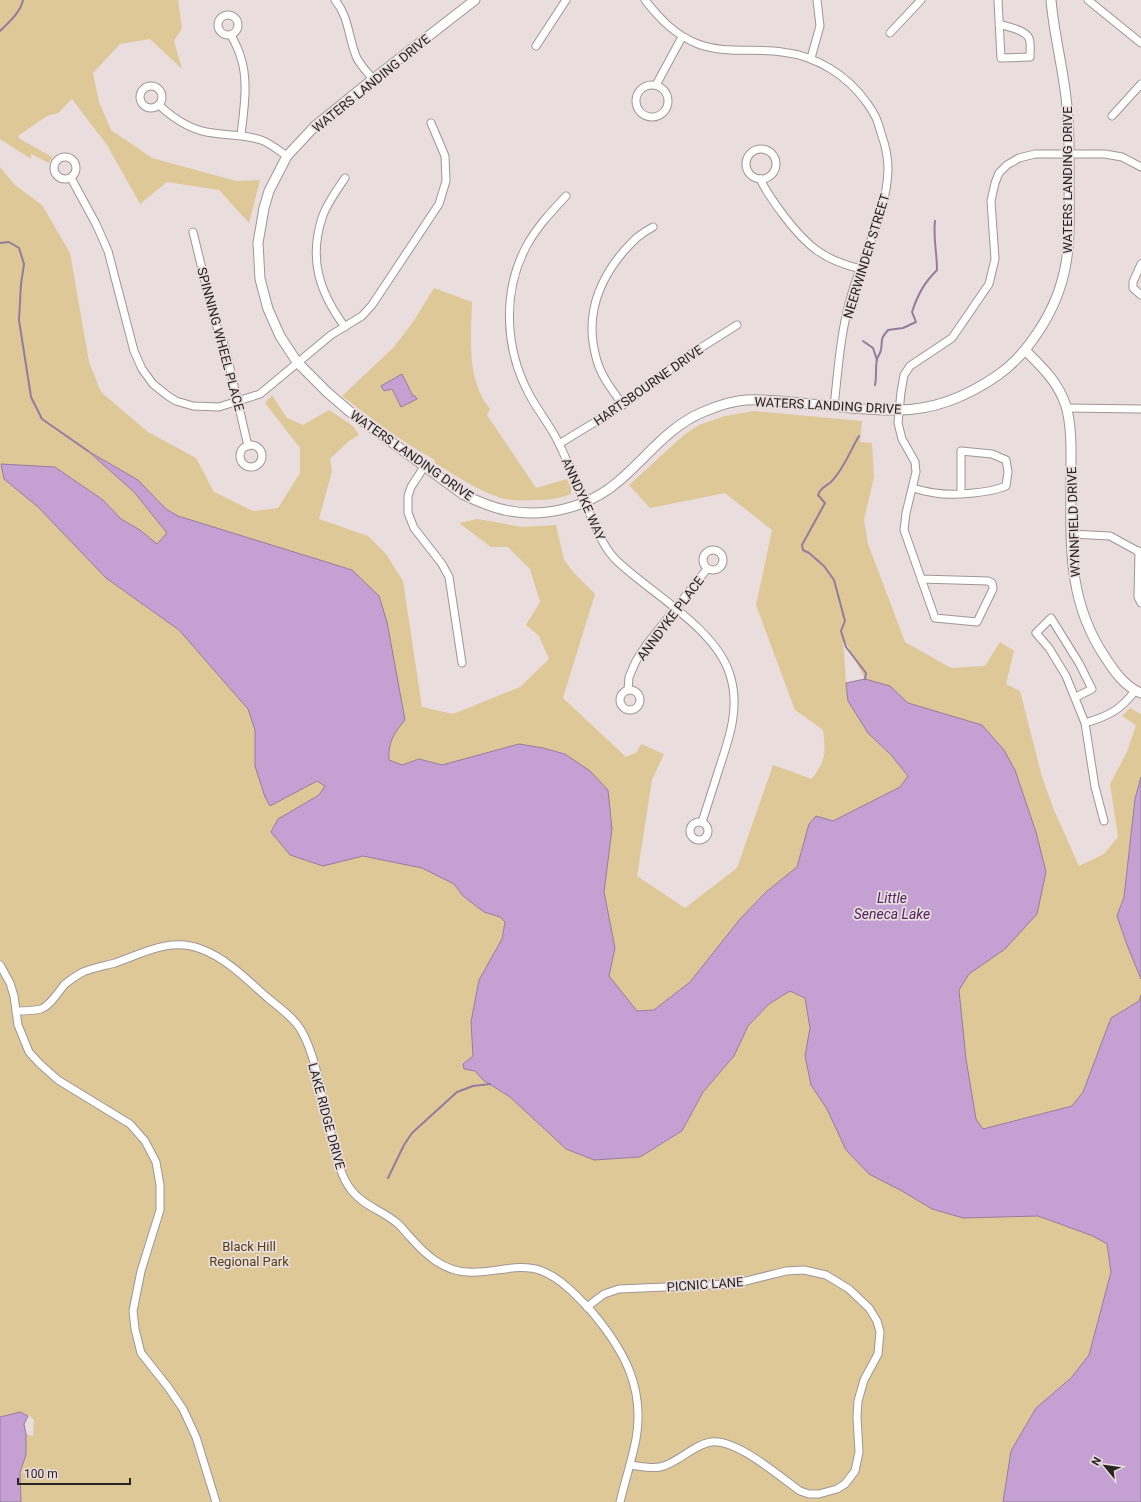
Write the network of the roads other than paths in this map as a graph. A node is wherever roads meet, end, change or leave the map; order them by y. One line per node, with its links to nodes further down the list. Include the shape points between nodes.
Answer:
1 (335, 0): 17 (street, via 347,20 356,56)
2 (475, 0): 17 (street, WATERS LANDING DRIVE)
3 (566, 0): 15 (street)
4 (645, 0): 13 (street, NEERWINDER STREET, via 667,26)
5 (817, 0): 16 (street, via 820,26)
6 (921, 0): 11 (street)
7 (998, 0): 10 (street)
8 (1051, 0): 24 (street, WATERS LANDING DRIVE, via 1067,106)
9 (1090, 0): 14 (street)
10 (999, 24): 10 (street, via 1000,58 1030,57 1028,36)
11 (890, 33)
12 (231, 35): 23 (street, via 240,55 244,73)
13 (682, 37): 16 (street, NEERWINDER STREET, via 714,48 782,52); 19 (street)
14 (1141, 43)
15 (536, 46)
16 (811, 58): 34 (street, NEERWINDER STREET, via 838,72 858,91 875,115 885,142 888,167 886,194)
17 (372, 79): 25 (street, WATERS LANDING DRIVE, via 315,126)
18 (1141, 84): 21 (street)
19 (656, 85): 19 (street, via 665,91 668,101 661,114 650,117 638,108 636,98 641,89)
20 (159, 105): 23 (street, via 190,127 212,133)
21 (1112, 116)
22 (431, 123): 37 (street, via 445,156 446,181 439,204 372,305 362,316)
23 (242, 134): 25 (street, via 263,140)
24 (1069, 154): 26 (street, via 1105,154 1122,157); 38 (street, WATERS LANDING DRIVE, via 1070,236 1066,267 1060,292 1050,315); 45 (street, via 1035,154 1019,158 999,173 992,201 995,259 989,284 952,338 910,366 904,375)
25 (287, 156): 39 (street, WATERS LANDING DRIVE, via 269,191 264,208 258,243 258,261 268,309 280,336)
26 (1141, 166)
27 (71, 178): 40 (street, via 108,251 134,351 142,369 153,384 176,401 193,406 219,407)
28 (345, 178): 37 (street, via 324,214 318,232 316,252 322,290 333,312)
29 (760, 179): 29 (street, via 752,176 746,163 754,151 763,149 772,154 776,163 774,173); 34 (street, via 767,194 799,235 812,247 844,265)
30 (566, 196): 46 (street, ANNDYKE WAY, via 542,222 526,248 514,277 509,309 511,342 519,372 529,394)
31 (653, 227): 41 (street, via 639,234 614,263 602,283 593,307 591,331 596,358 606,381)
32 (193, 232): 40 (street, SPINNING WHEEL PLACE)
33 (1141, 264): 35 (street, via 1133,288)
34 (861, 269): 42 (street, NEERWINDER STREET, via 849,304)
35 (1141, 294)
36 (737, 326): 41 (street, HARTSBOURNE DRIVE, via 686,357)
37 (345, 327): 39 (street)
38 (1026, 351): 43 (street, WYNNFIELD DRIVE, via 1052,377 1061,392); 45 (street, WATERS LANDING DRIVE, via 1004,371 964,396 944,404)
39 (297, 362): 40 (street, via 260,394); 48 (street, WATERS LANDING DRIVE, via 349,411)
40 (238, 402): 47 (street, SPINNING WHEEL PLACE)
41 (623, 405): 46 (street, HARTSBOURNE DRIVE)
42 (834, 406): 45 (street, WATERS LANDING DRIVE); 51 (street, WATERS LANDING DRIVE, via 770,400 745,400 722,404 693,416 665,436 619,482)
43 (1066, 408): 44 (street); 52 (street, WYNNFIELD DRIVE, via 1070,434)
44 (1141, 408)
45 (899, 410): 49 (street, via 899,432 915,462)
46 (560, 444): 51 (street, ANNDYKE WAY)
47 (248, 446)
48 (424, 467): 51 (street, WATERS LANDING DRIVE, via 464,495 506,511 534,513); 58 (street, via 411,487 408,513 414,528 449,577)
49 (913, 488): 50 (street, via 935,493); 55 (street, via 904,530)
50 (961, 493): 50 (street, via 1006,486 1006,460 992,454 961,450)
51 (584, 503): 57 (street, ANNDYKE WAY, via 602,541 615,559)
52 (1071, 534): 53 (street, via 1110,536); 60 (street, WYNNFIELD DRIVE, via 1076,591 1088,627 1108,663)
53 (1140, 552): 56 (street, via 1138,597)
54 (707, 569): 57 (street, ANNDYKE PLACE)
55 (921, 579): 55 (street, via 935,618 977,622 993,589 988,581)
56 (1141, 603)
57 (675, 609): 59 (street, ANNDYKE PLACE, via 636,661 629,677); 65 (street, ANNDYKE WAY, via 701,630 719,651 730,674 735,700 732,730)
58 (462, 663)
59 (628, 690)
60 (1138, 692): 62 (street, WYNNFIELD DRIVE); 63 (street, via 1108,716)
61 (1076, 697): 61 (street, via 1092,689 1051,618 1036,633 1049,648); 63 (street)
62 (1141, 702)
63 (1085, 723): 64 (street, via 1095,787)
64 (1104, 821)
65 (702, 822)
66 (0, 965): 67 (street, via 10,983)
67 (16, 1011): 68 (street, LAKE RIDGE DRIVE, via 41,1009 67,982 84,972 151,949 184,944 214,955 237,971 301,1030 318,1078 340,1168 350,1187 360,1198 398,1223 426,1255 448,1269 469,1272 525,1267 542,1271 555,1277); 70 (street, via 23,1039 29,1052 40,1064 58,1080 130,1124 145,1141 156,1162 160,1185 160,1210 140,1271 133,1311 135,1330 141,1353 183,1409 196,1437)
68 (587, 1307): 69 (street, LAKE RIDGE DRIVE, via 616,1343 634,1383 638,1422); 69 (street, PICNIC LANE, via 604,1294 619,1289 734,1284 786,1271 804,1270 826,1275 849,1288 869,1308 880,1332 878,1354 864,1380 858,1401 858,1463 845,1484 837,1489 819,1494 800,1491 741,1448 718,1442 696,1446 660,1467)
69 (630, 1465): 71 (street, LAKE RIDGE DRIVE)
70 (216, 1502)
71 (620, 1502)

